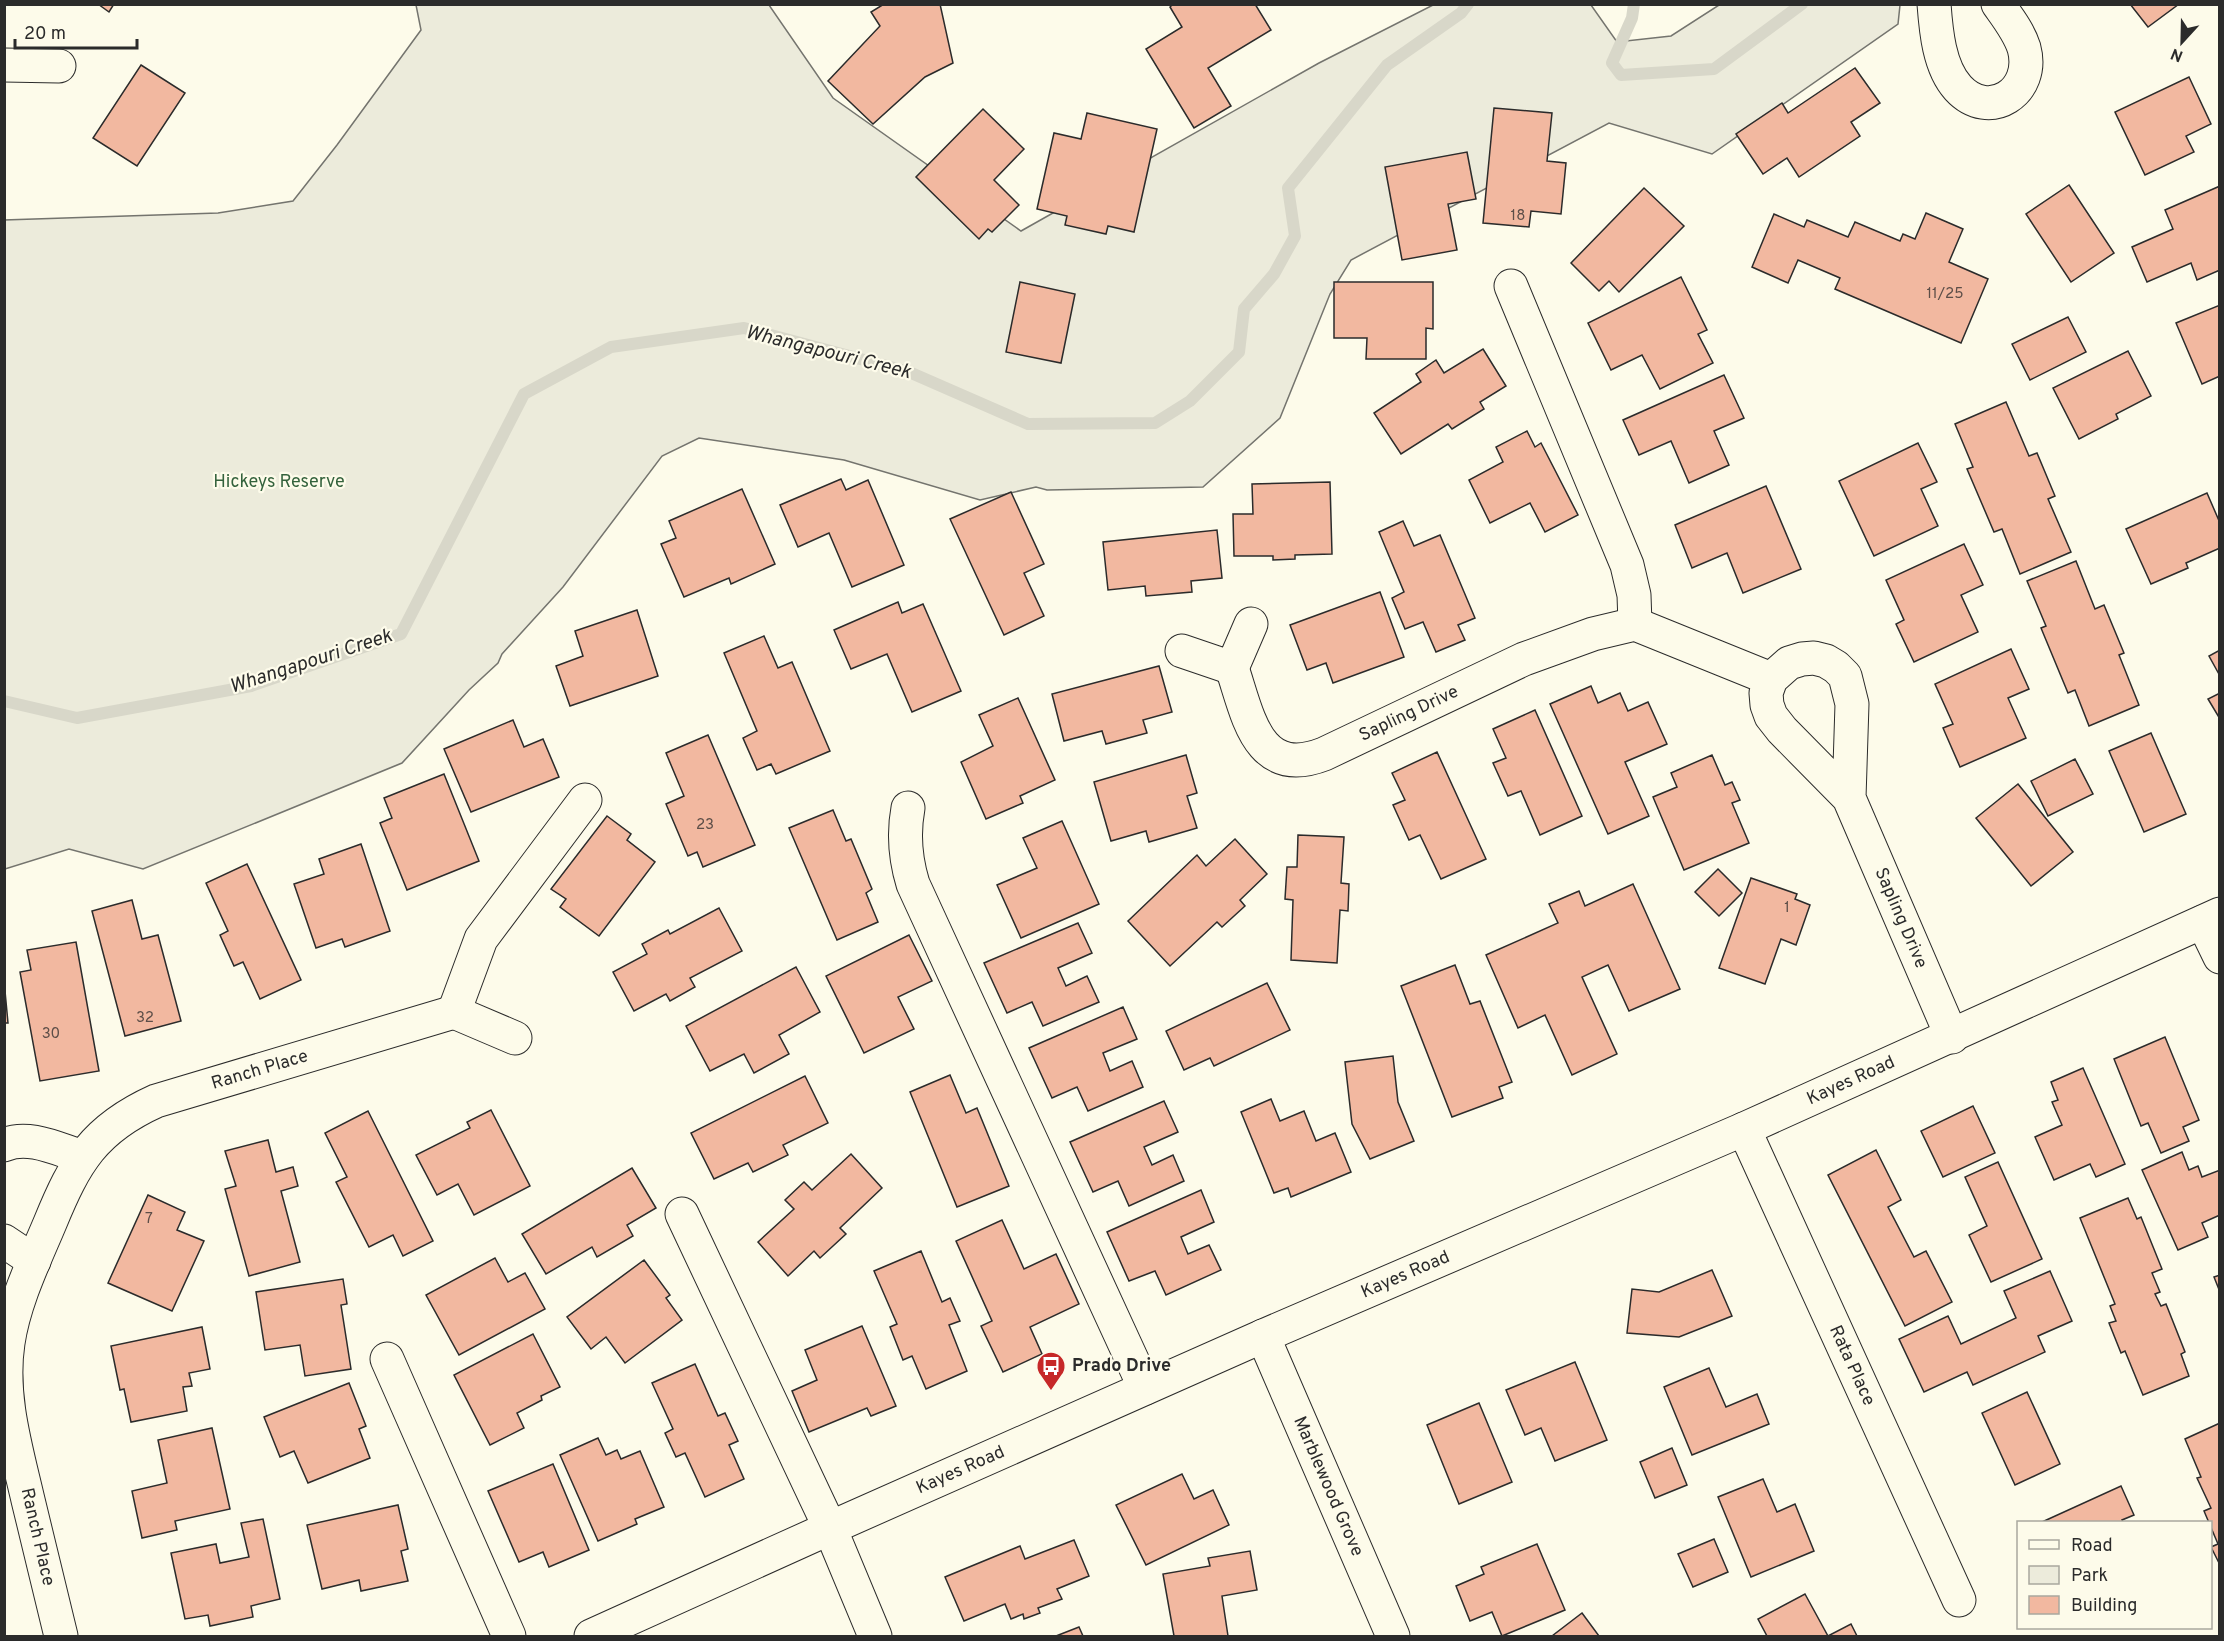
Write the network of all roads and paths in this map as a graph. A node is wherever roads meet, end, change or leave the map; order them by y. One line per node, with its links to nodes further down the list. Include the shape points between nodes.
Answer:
1 (1934, 4): 2 (street, via 1936,30 1951,78 1966,95 1989,103 2009,97 2023,81 2025,72 2019,35)
2 (1998, 4)
3 (4, 65): 4 (street)
4 (59, 66)
5 (1511, 286): 7 (street, via 1627,565)
6 (1251, 624): 9 (street)
7 (1635, 624): 9 (street, Sapling Drive, via 1593,634 1524,659 1310,759 1284,759 1263,746); 10 (street)
8 (1182, 651): 9 (street)
9 (1232, 668)
10 (1771, 679): 11 (street, Sapling Drive, via 1766,693 1771,716); 11 (street, Sapling Drive, via 1790,663 1814,658 1826,661 1845,676 1852,704)
11 (1849, 798): 17 (street, Sapling Drive)
12 (585, 800): 16 (street, via 481,939)
13 (908, 808): 27 (street, via 904,849 913,884)
14 (2211, 918): 15 (street); 17 (street, Kayes Road)
15 (2220, 957)
16 (454, 1012): 18 (street); 21 (street, Ranch Place, via 156,1101 114,1124)
17 (1952, 1037): 19 (street, Kayes Road)
18 (515, 1038)
19 (1743, 1130): 25 (street, Kayes Road); 29 (street, Rata Place)
20 (4, 1145): 21 (street, via 22,1141)
21 (83, 1157): 24 (street, Ranch Place, via 60,1198)
22 (682, 1214): 28 (street)
23 (4, 1241): 24 (street)
24 (34, 1262): 30 (street, Ranch Place, via 8,1342 7,1394 17,1454)
25 (1263, 1336): 27 (street, Kayes Road); 34 (street, Marblewood Grove)
26 (387, 1359): 31 (street)
27 (1145, 1388): 28 (street, Kayes Road)
28 (830, 1528): 32 (street, Kayes Road); 33 (street)
29 (1959, 1600)
30 (61, 1636)
31 (509, 1636)
32 (591, 1636)
33 (875, 1636)
34 (1393, 1636)

